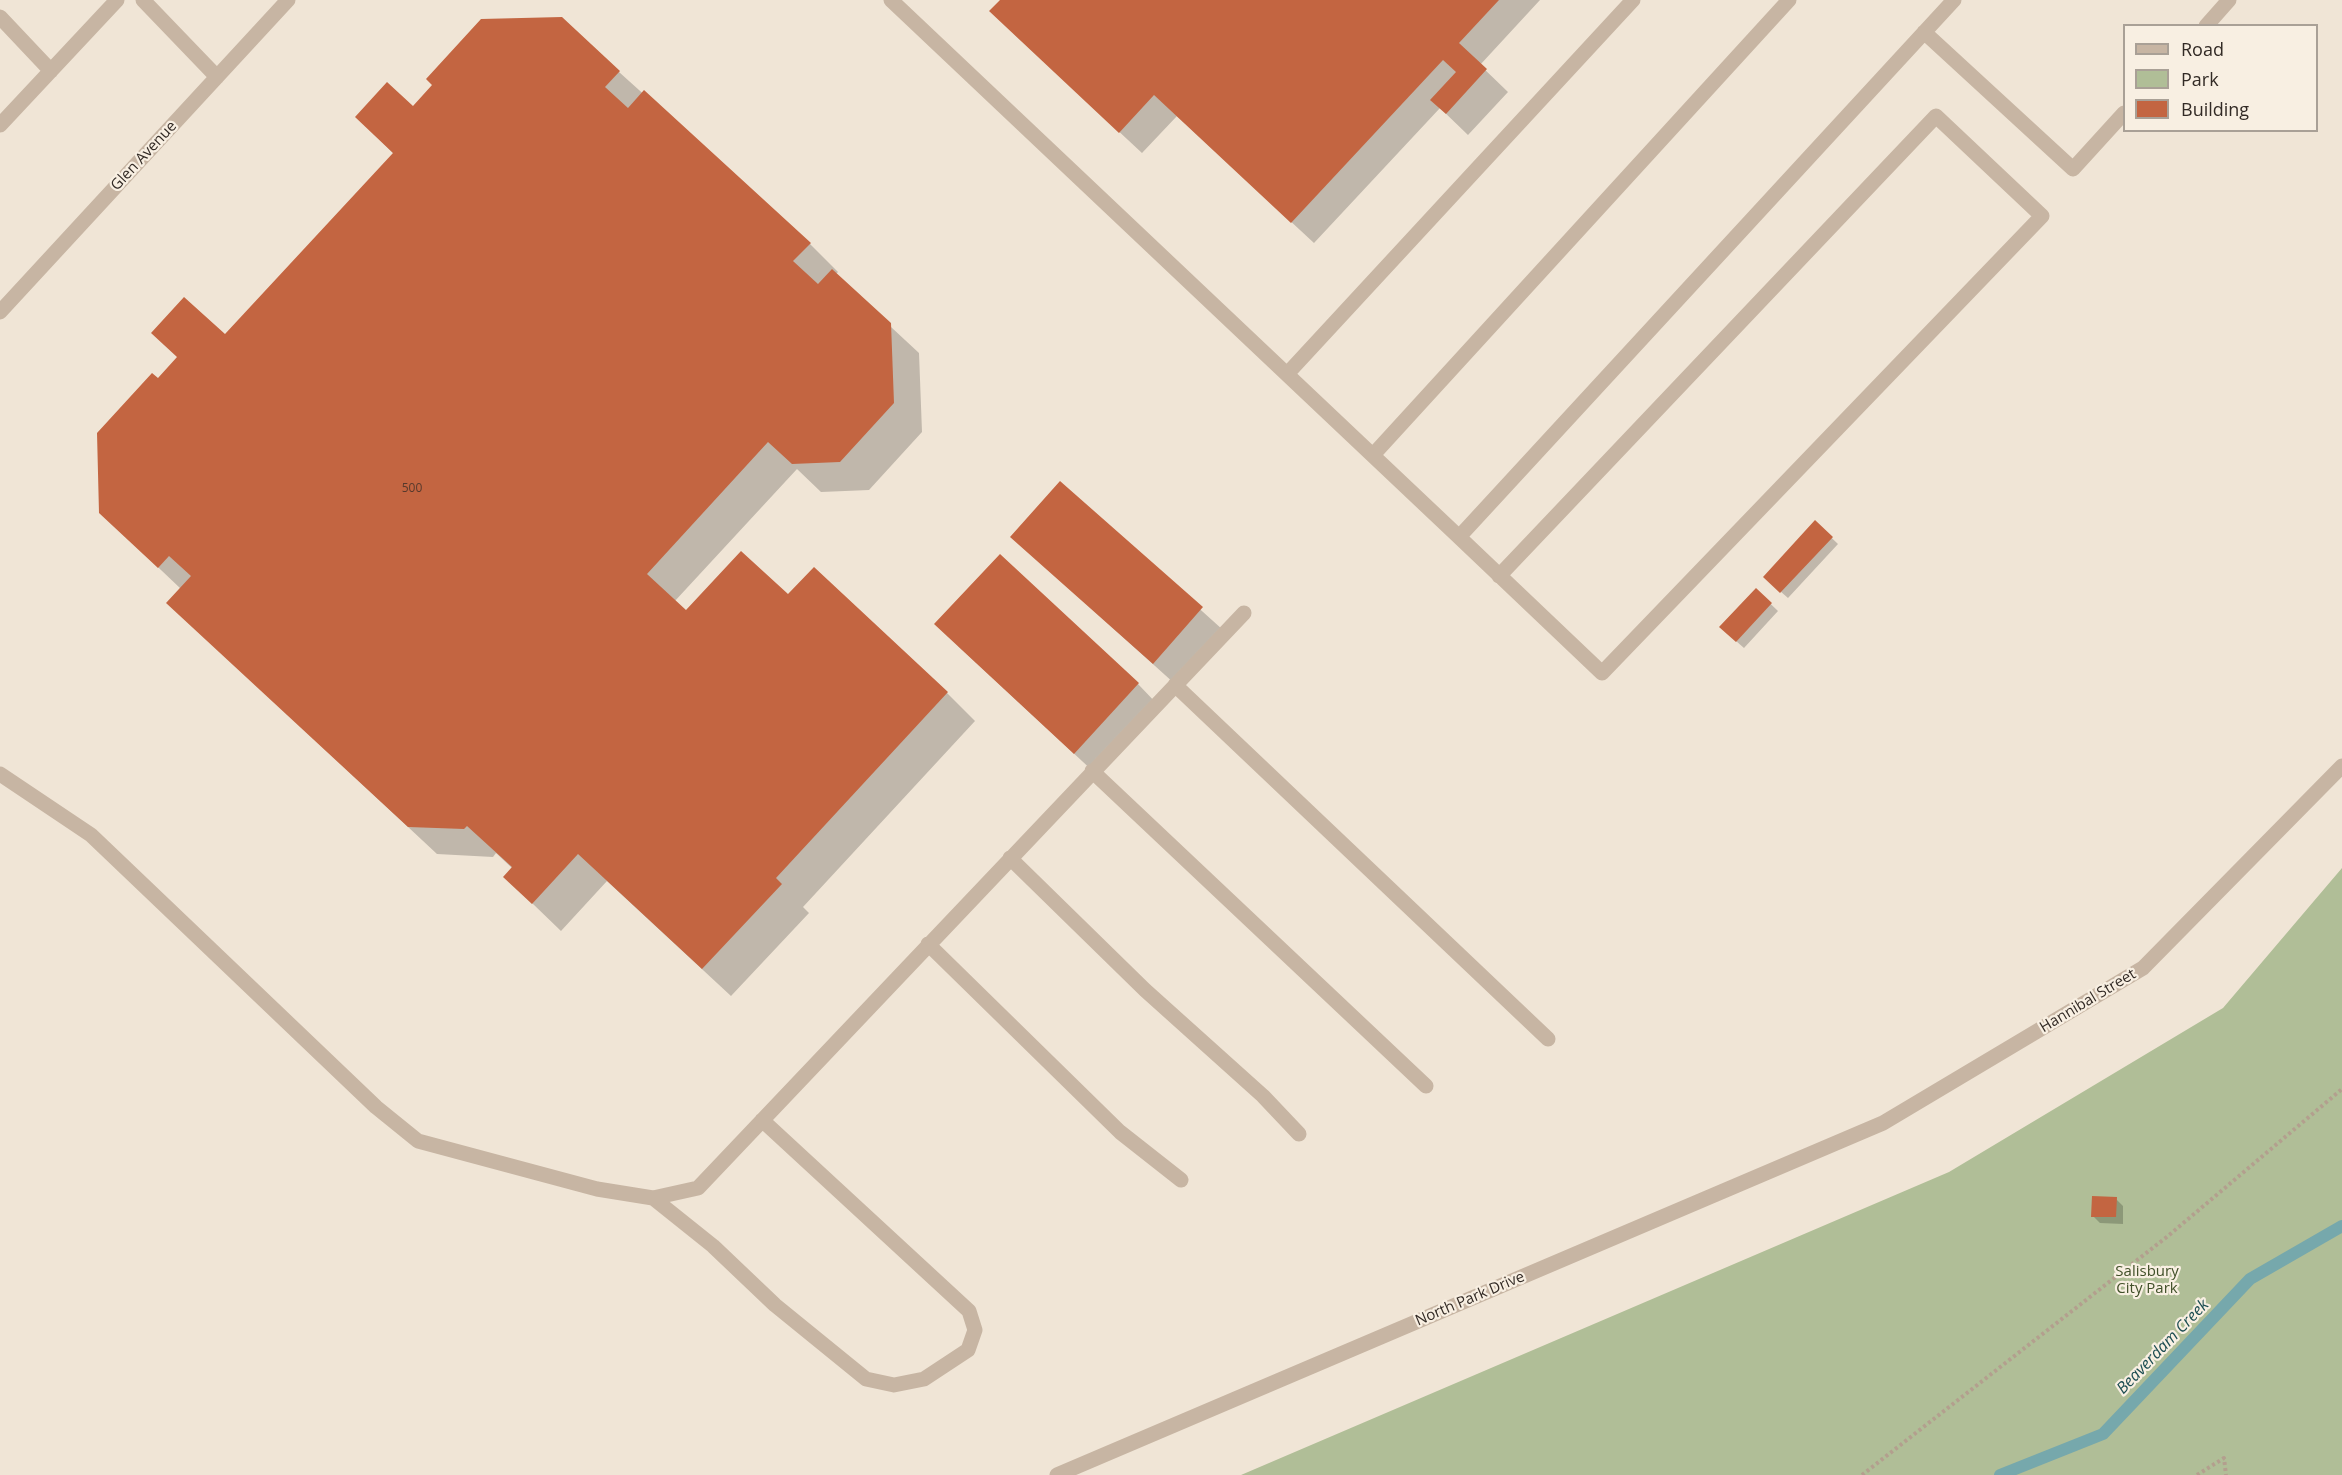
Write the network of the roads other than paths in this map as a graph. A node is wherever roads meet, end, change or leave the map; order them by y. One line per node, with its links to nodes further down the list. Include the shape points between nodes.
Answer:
1 (117, 0): 12 (street)
2 (143, 0): 13 (street)
3 (288, 0): 13 (street, Glen Avenue)
4 (891, 0): 17 (street)
5 (1633, 0): 17 (street)
6 (1789, 0): 18 (street)
7 (1954, 0): 11 (street)
8 (2229, 0): 10 (street)
9 (0, 17): 12 (street)
10 (2208, 24)
11 (1924, 32): 14 (street, via 2073,169); 19 (street)
12 (51, 71): 15 (street)
13 (217, 77): 16 (street, Glen Avenue)
14 (2123, 114)
15 (0, 125)
16 (0, 312)
17 (1288, 373): 18 (street)
18 (1373, 455): 19 (street)
19 (1459, 537): 20 (street)
20 (1499, 576): 20 (street, via 1602,673 2042,216 1936,116)
21 (1244, 614): 22 (street)
22 (1175, 685): 24 (street); 28 (street)
23 (2342, 766): 31 (street, Hannibal Street, via 2143,968)
24 (1092, 771): 26 (street); 29 (street)
25 (0, 774): 34 (street, via 91,835 376,1107 418,1141 597,1189)
26 (1010, 858): 27 (street); 32 (street)
27 (927, 944): 30 (street); 33 (street, via 1120,1132)
28 (1548, 1039)
29 (1426, 1086)
30 (762, 1120): 34 (street, via 698,1188); 34 (street, via 969,1311 975,1330 968,1350 924,1379 894,1385 866,1379)
31 (1883, 1123): 35 (street, North Park Drive)
32 (1299, 1134)
33 (1181, 1180)
34 (652, 1198)
35 (1057, 1475)

